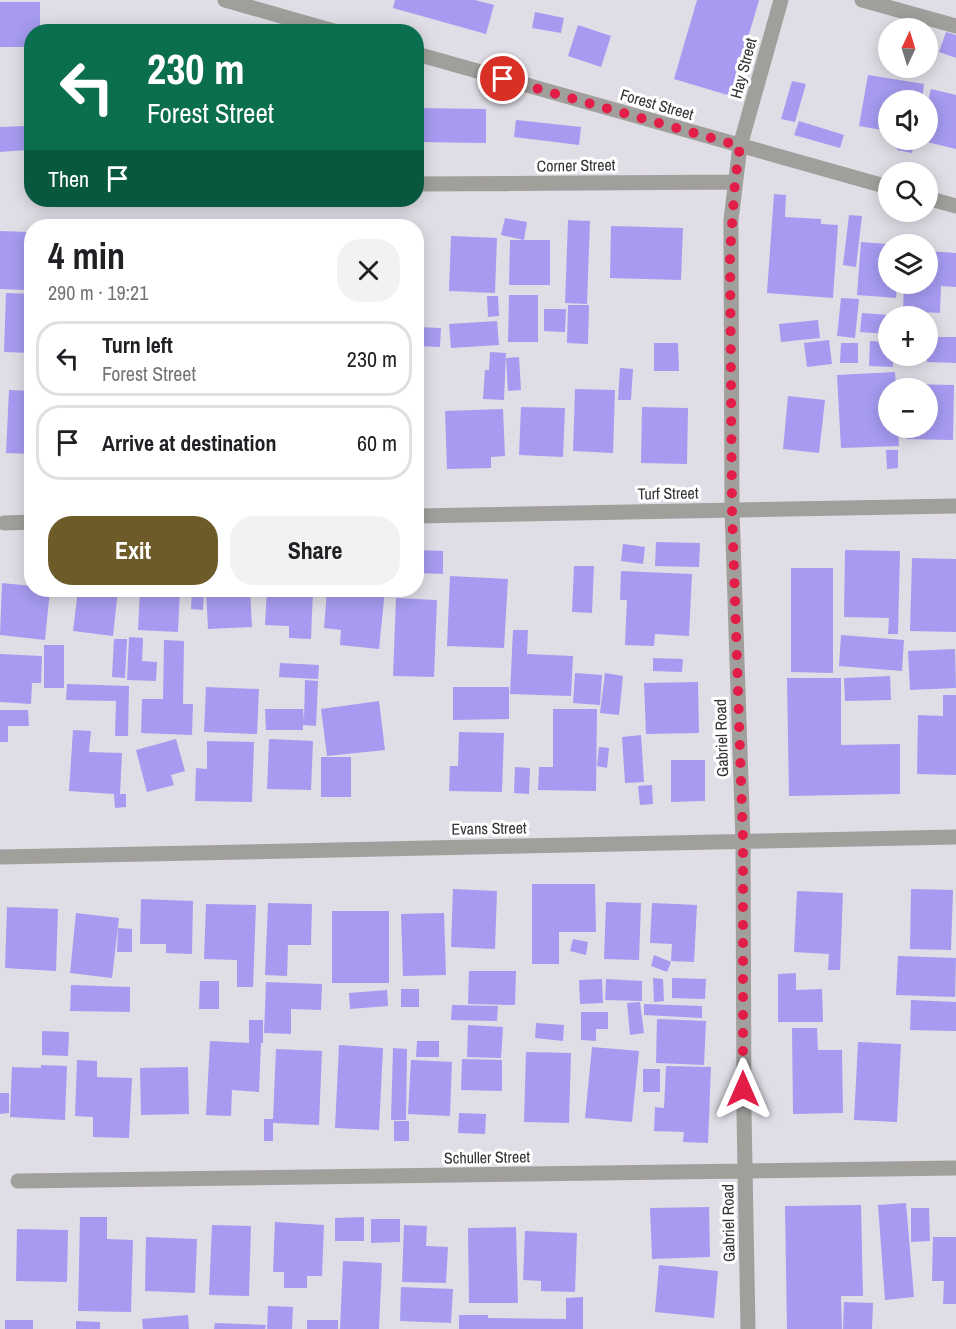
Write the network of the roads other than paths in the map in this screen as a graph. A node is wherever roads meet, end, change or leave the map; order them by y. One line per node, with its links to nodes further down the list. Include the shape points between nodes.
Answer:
1 (225, 0): 4 (street)
2 (781, 0): 7 (street, Hay Street)
3 (862, 0): 5 (street)
4 (309, 24)
5 (956, 26)
6 (424, 56): 7 (street, Forest Street)
7 (740, 146): 8 (street, Gabriel Road); 10 (street, Forest Street)
8 (735, 182): 9 (street, Corner Street); 14 (street, Gabriel Road, via 730,254)
9 (424, 184)
10 (878, 184)
11 (938, 201): 12 (street)
12 (956, 206)
13 (956, 506): 14 (street, Turf Street)
14 (732, 510): 15 (street, Turf Street); 19 (street, Gabriel Road)
15 (424, 516)
16 (24, 522): 17 (street)
17 (4, 523)
18 (956, 837): 19 (street, Evans Street)
19 (743, 841): 21 (street, Evans Street); 24 (street, Gabriel Road)
20 (0, 857): 21 (street, Evans Street)
21 (22, 857): 22 (street)
22 (0, 869)
23 (956, 1167): 24 (street, Schuller Street)
24 (746, 1171): 25 (street, Schuller Street); 26 (street, Gabriel Road)
25 (18, 1181)
26 (748, 1329)

